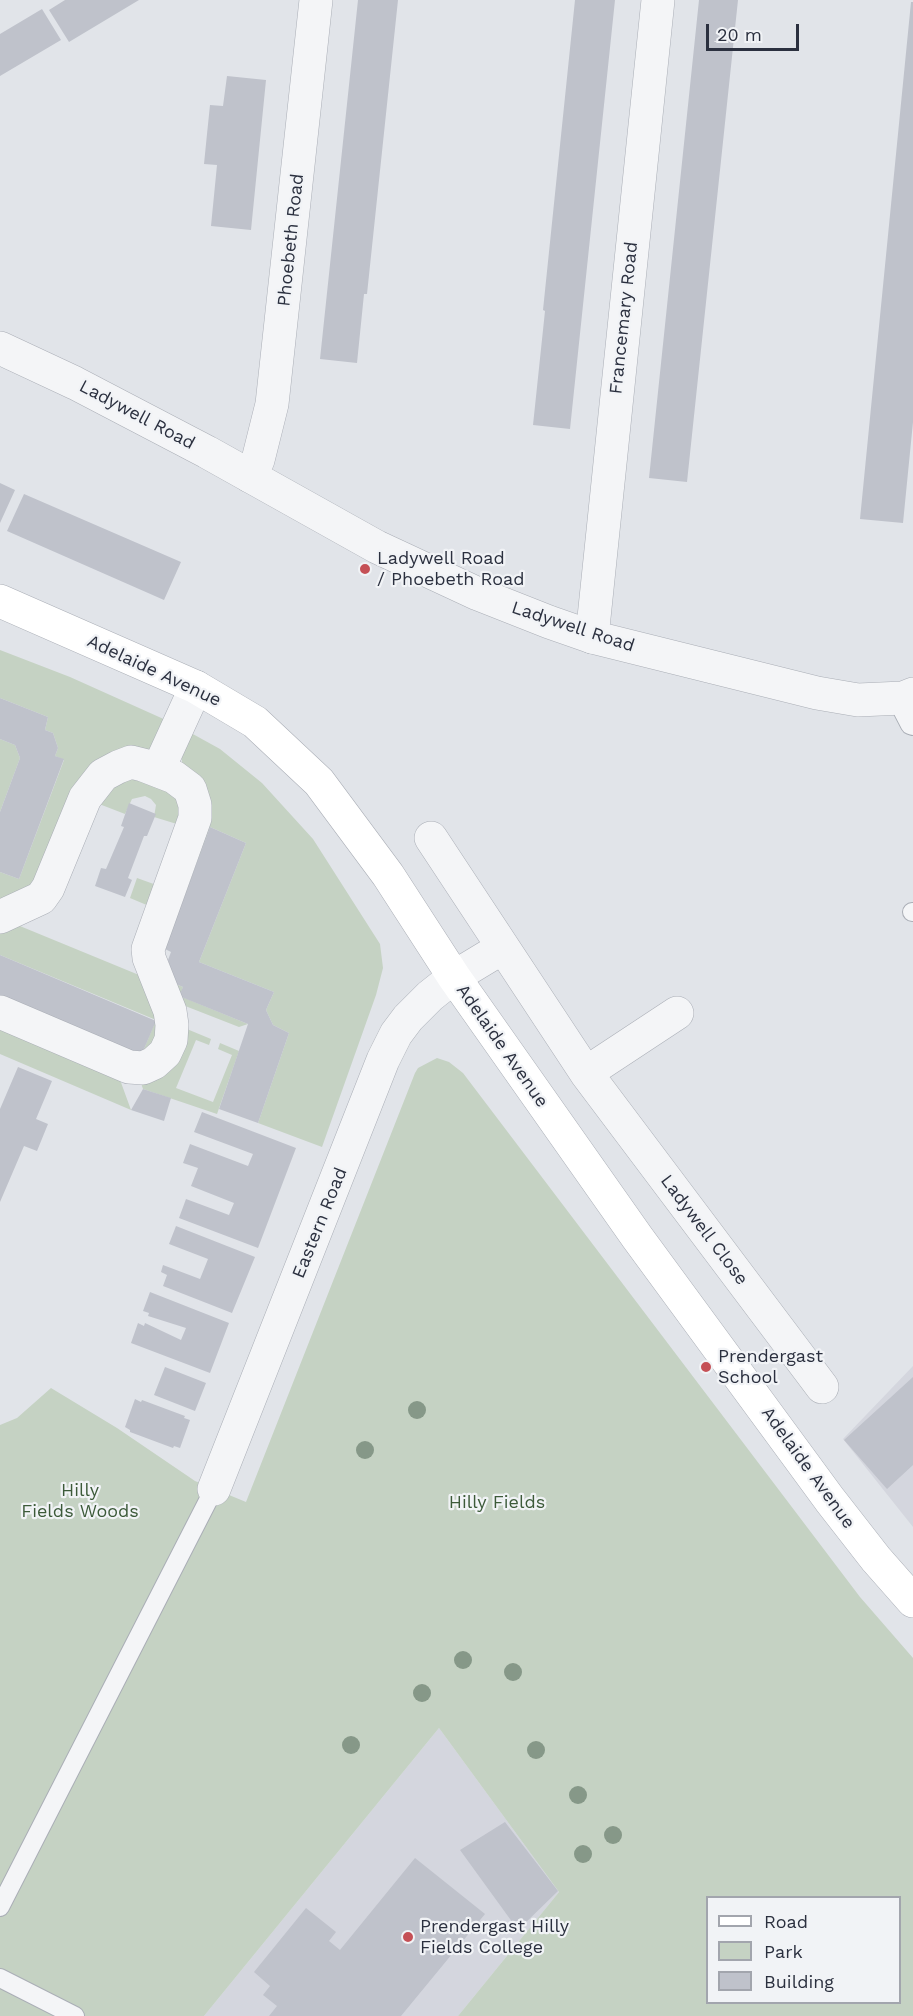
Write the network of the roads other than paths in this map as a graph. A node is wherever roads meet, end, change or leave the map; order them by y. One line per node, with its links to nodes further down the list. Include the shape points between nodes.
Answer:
1 (316, 0): 4 (street, Phoebeth Road, via 273,404)
2 (657, 0): 6 (street, Francemary Road)
3 (0, 348): 4 (street, Ladywell Road, via 75,383)
4 (250, 476): 6 (street, Ladywell Road, via 377,547 478,594)
5 (0, 601): 7 (main road, Adelaide Avenue)
6 (592, 637): 8 (street, Ladywell Road, via 817,693 858,700)
7 (196, 687): 10 (street); 14 (main road, Adelaide Avenue, via 255,722 319,782 388,875)
8 (904, 696): 9 (lane)
9 (913, 726)
10 (158, 770): 12 (street, via 131,762 103,775 85,798 41,898); 15 (street, via 190,789 195,811 148,949 170,1011 171,1040 165,1053 143,1068 129,1067)
11 (431, 838): 13 (street, Ladywell Close)
12 (0, 917)
13 (502, 948): 14 (street); 17 (street, Ladywell Close)
14 (454, 977): 19 (street, Eastern Road, via 408,1018 383,1060); 20 (main road, Adelaide Avenue, via 830,1500)
15 (0, 1012)
16 (678, 1013): 17 (street)
17 (586, 1073): 18 (street, Ladywell Close)
18 (822, 1387)
19 (214, 1489): 21 (lane)
20 (913, 1600)
21 (0, 1907)
22 (0, 1978): 23 (lane)
23 (75, 2016)

